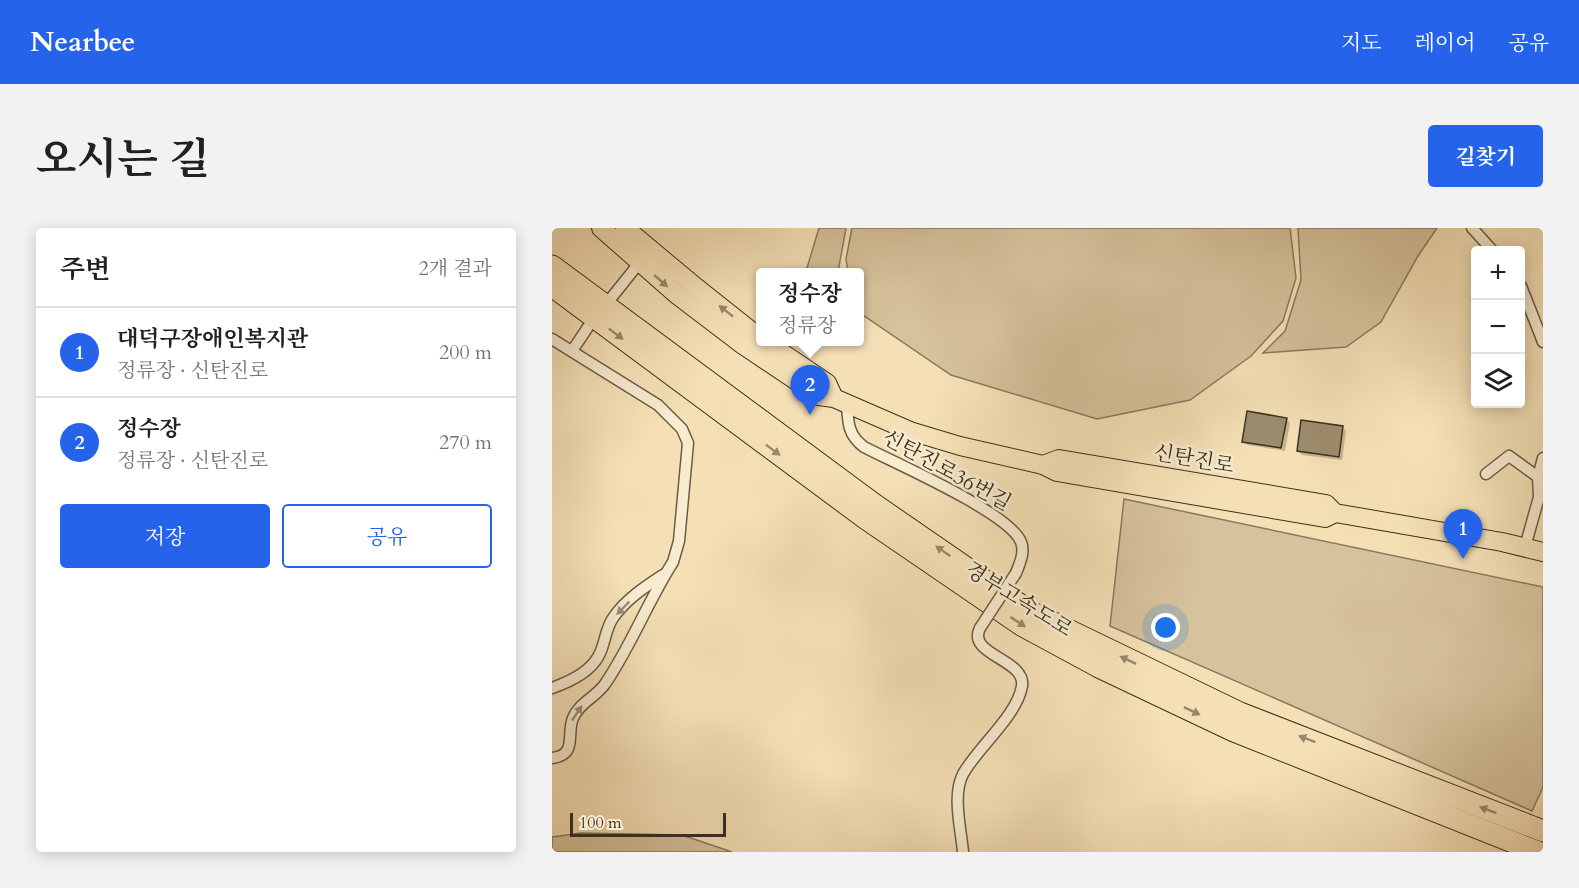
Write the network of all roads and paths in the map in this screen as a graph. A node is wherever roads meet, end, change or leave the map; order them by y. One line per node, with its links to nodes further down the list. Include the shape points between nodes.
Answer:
1 (601, 228): 5 (main road, 신탄진로)
2 (626, 228): 11 (main road, one-way to 2)
3 (1473, 228): 4 (street)
4 (1489, 246)
5 (640, 262): 9 (street); 16 (main road, 신탄진로, one-way to 16, via 742,345 819,396)
6 (552, 266): 25 (highway, 경부고속도로, one-way to 6, via 1240,713 1029,611 875,505)
7 (552, 286): 27 (highway, 경부고속도로, one-way to 27, via 865,518 1023,626 1234,731)
8 (1525, 296): 13 (street)
9 (612, 297)
10 (588, 327): 15 (street)
11 (756, 335)
12 (552, 339): 15 (street)
13 (1543, 342)
14 (772, 346): 16 (main road, 신탄진로, via 827,383)
15 (572, 351): 22 (street, via 658,405 682,429 688,443 679,541)
16 (841, 401): 20 (main road, 신탄진로, via 910,431 1043,465 1059,459 1326,504 1335,513); 26 (street, 신탄진로36번길, bridge, via 851,435 864,447 981,507 1002,520 1021,540 1023,550 1016,573 977,634 985,649 1021,676 1022,684 1007,715 963,775 958,802)
17 (1543, 458): 19 (street)
18 (1486, 474): 19 (street, via 1509,456)
19 (1538, 477): 20 (street, via 1539,497)
20 (1525, 547): 21 (main road, 신탄진로)
21 (1543, 552)
22 (668, 571): 23 (street, one-way to 23, via 613,617 599,657 585,672); 24 (street, one-way to 22, via 566,753 572,719 604,686)
23 (552, 688)
24 (552, 758)
25 (1543, 831)
26 (963, 852)
27 (1538, 852)

